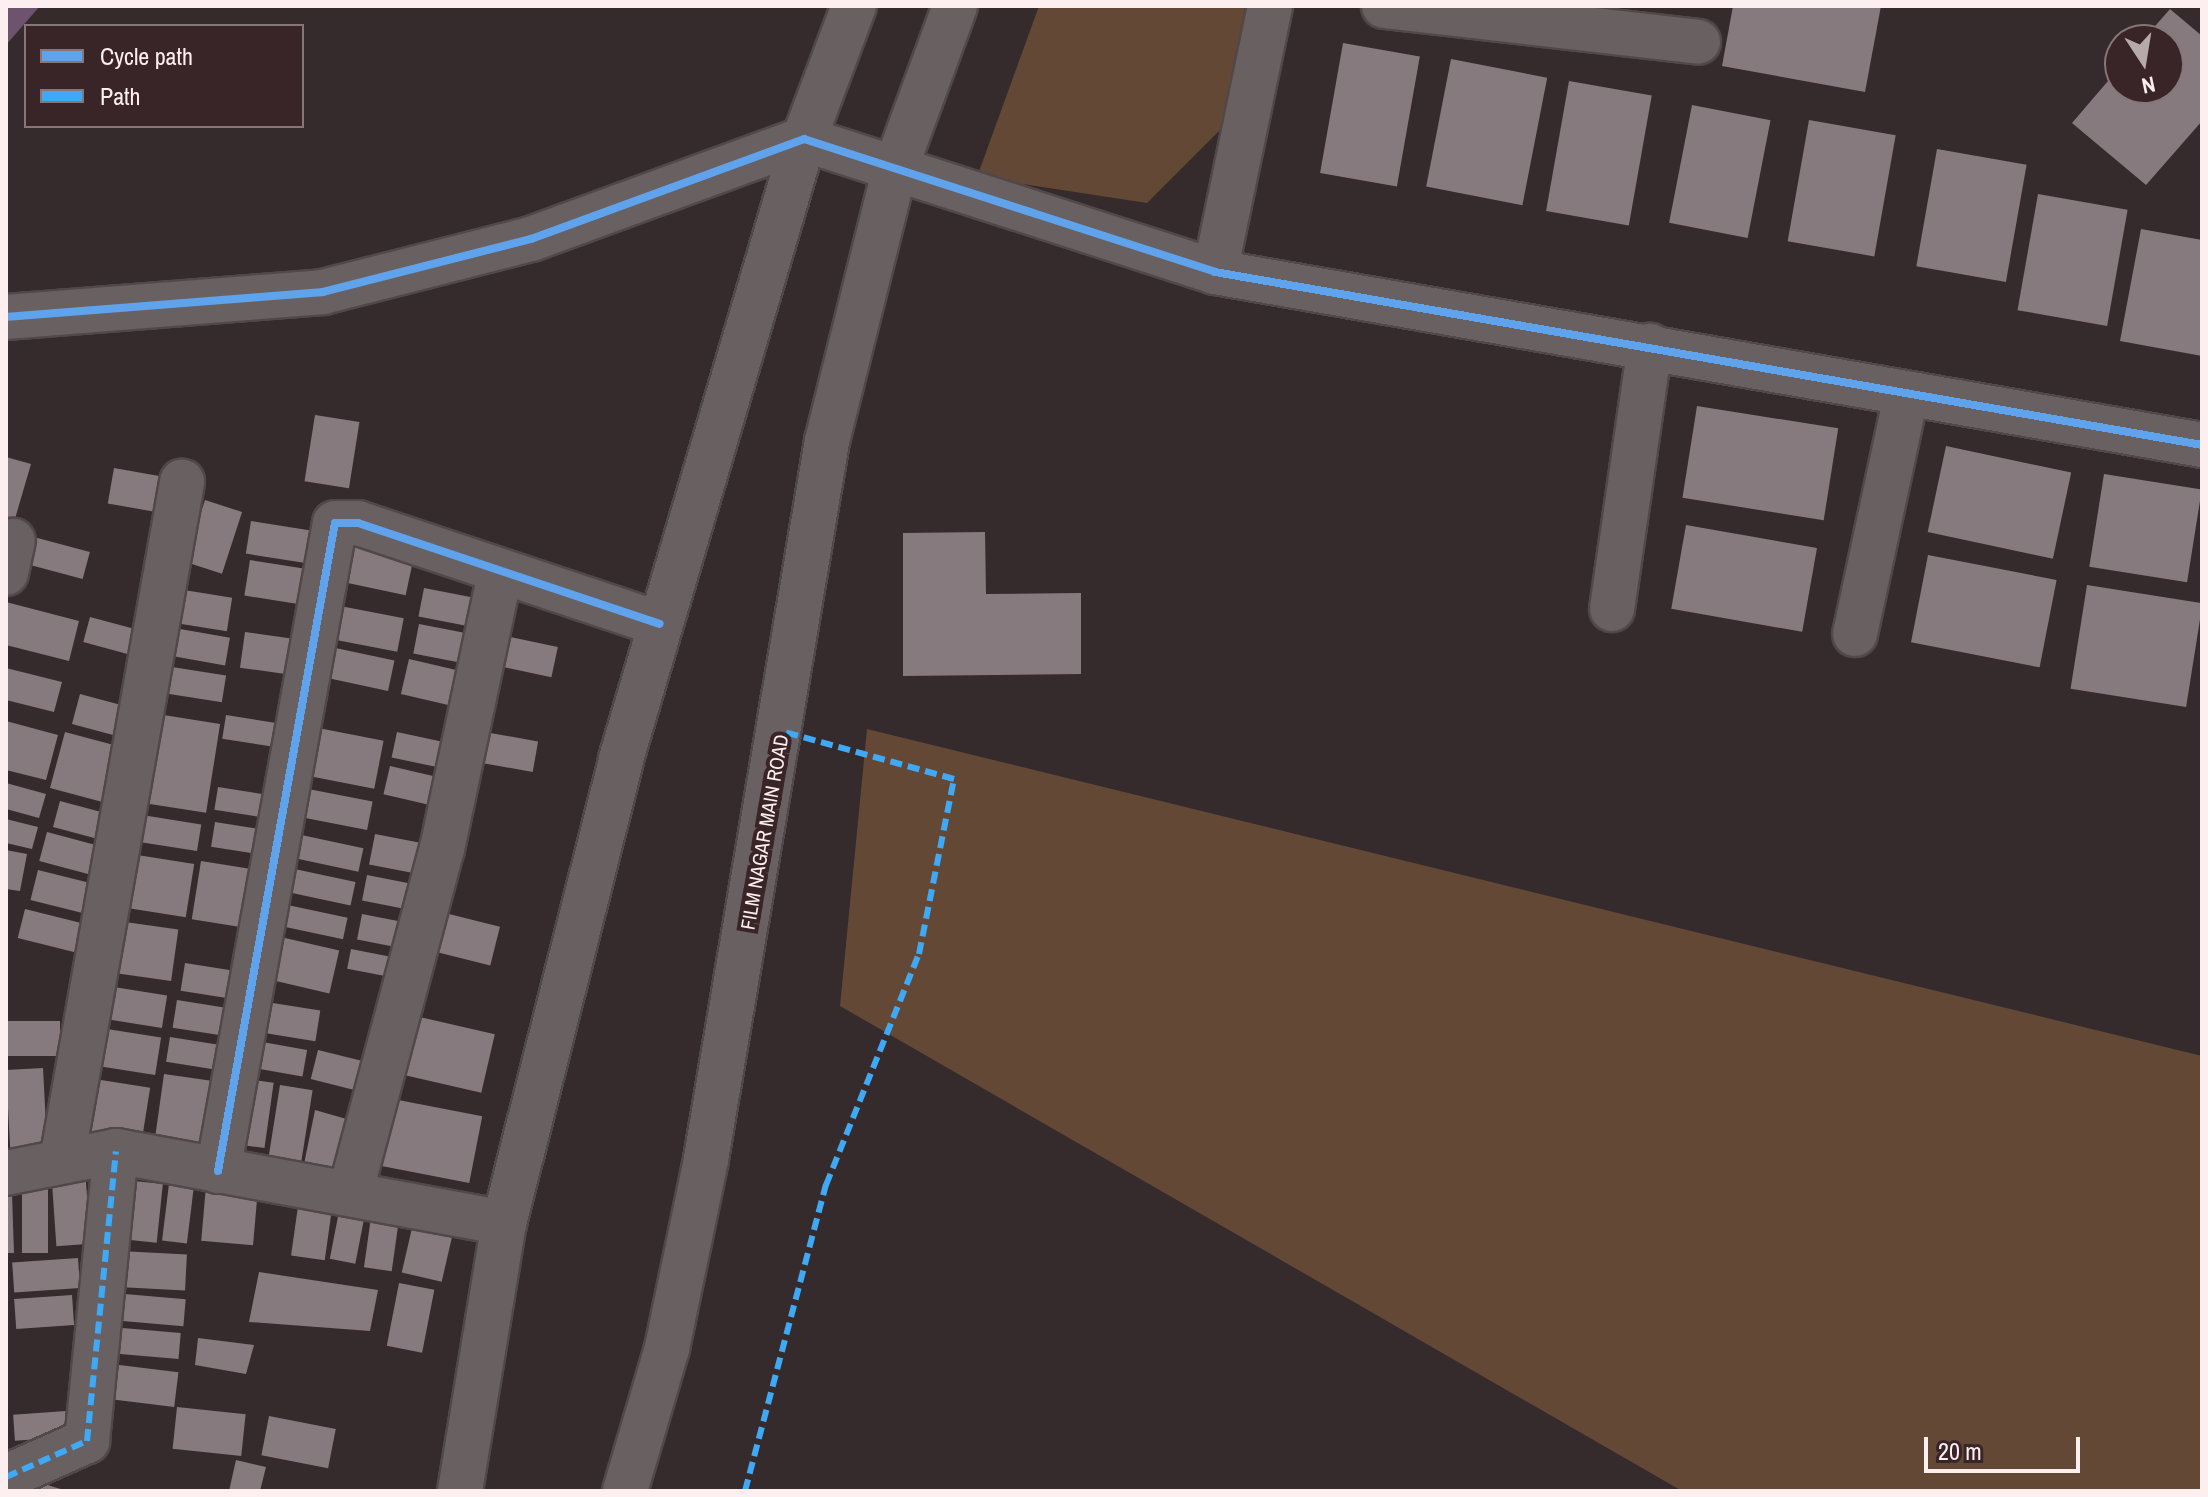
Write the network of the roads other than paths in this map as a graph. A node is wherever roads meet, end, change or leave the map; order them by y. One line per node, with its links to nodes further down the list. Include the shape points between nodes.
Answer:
1 (854, 6): 6 (street)
2 (955, 6): 7 (street, FILM NAGAR MAIN ROAD)
3 (1270, 6): 8 (street)
4 (1384, 6): 5 (street)
5 (1698, 42)
6 (804, 139): 7 (street); 9 (street, via 531,239 323,292); 16 (street)
7 (894, 172): 8 (street); 26 (street, FILM NAGAR MAIN ROAD, via 827,441 706,1159 667,1348)
8 (1215, 272): 10 (street)
9 (6, 317)
10 (1650, 346): 11 (street); 15 (street)
11 (1906, 397): 12 (street); 17 (street)
12 (2202, 445)
13 (182, 482): 19 (street)
14 (500, 574): 16 (street); 20 (street, via 358,523 335,523); 22 (street, via 442,849)
15 (1612, 609)
16 (660, 624): 23 (street)
17 (1855, 634)
18 (116, 1151): 19 (street); 20 (street); 24 (street, via 87,1441)
19 (62, 1160): 21 (street)
20 (218, 1171): 22 (street)
21 (6, 1173)
22 (351, 1190): 23 (street)
23 (504, 1223): 25 (street)
24 (6, 1477)
25 (460, 1491)
26 (625, 1491)

